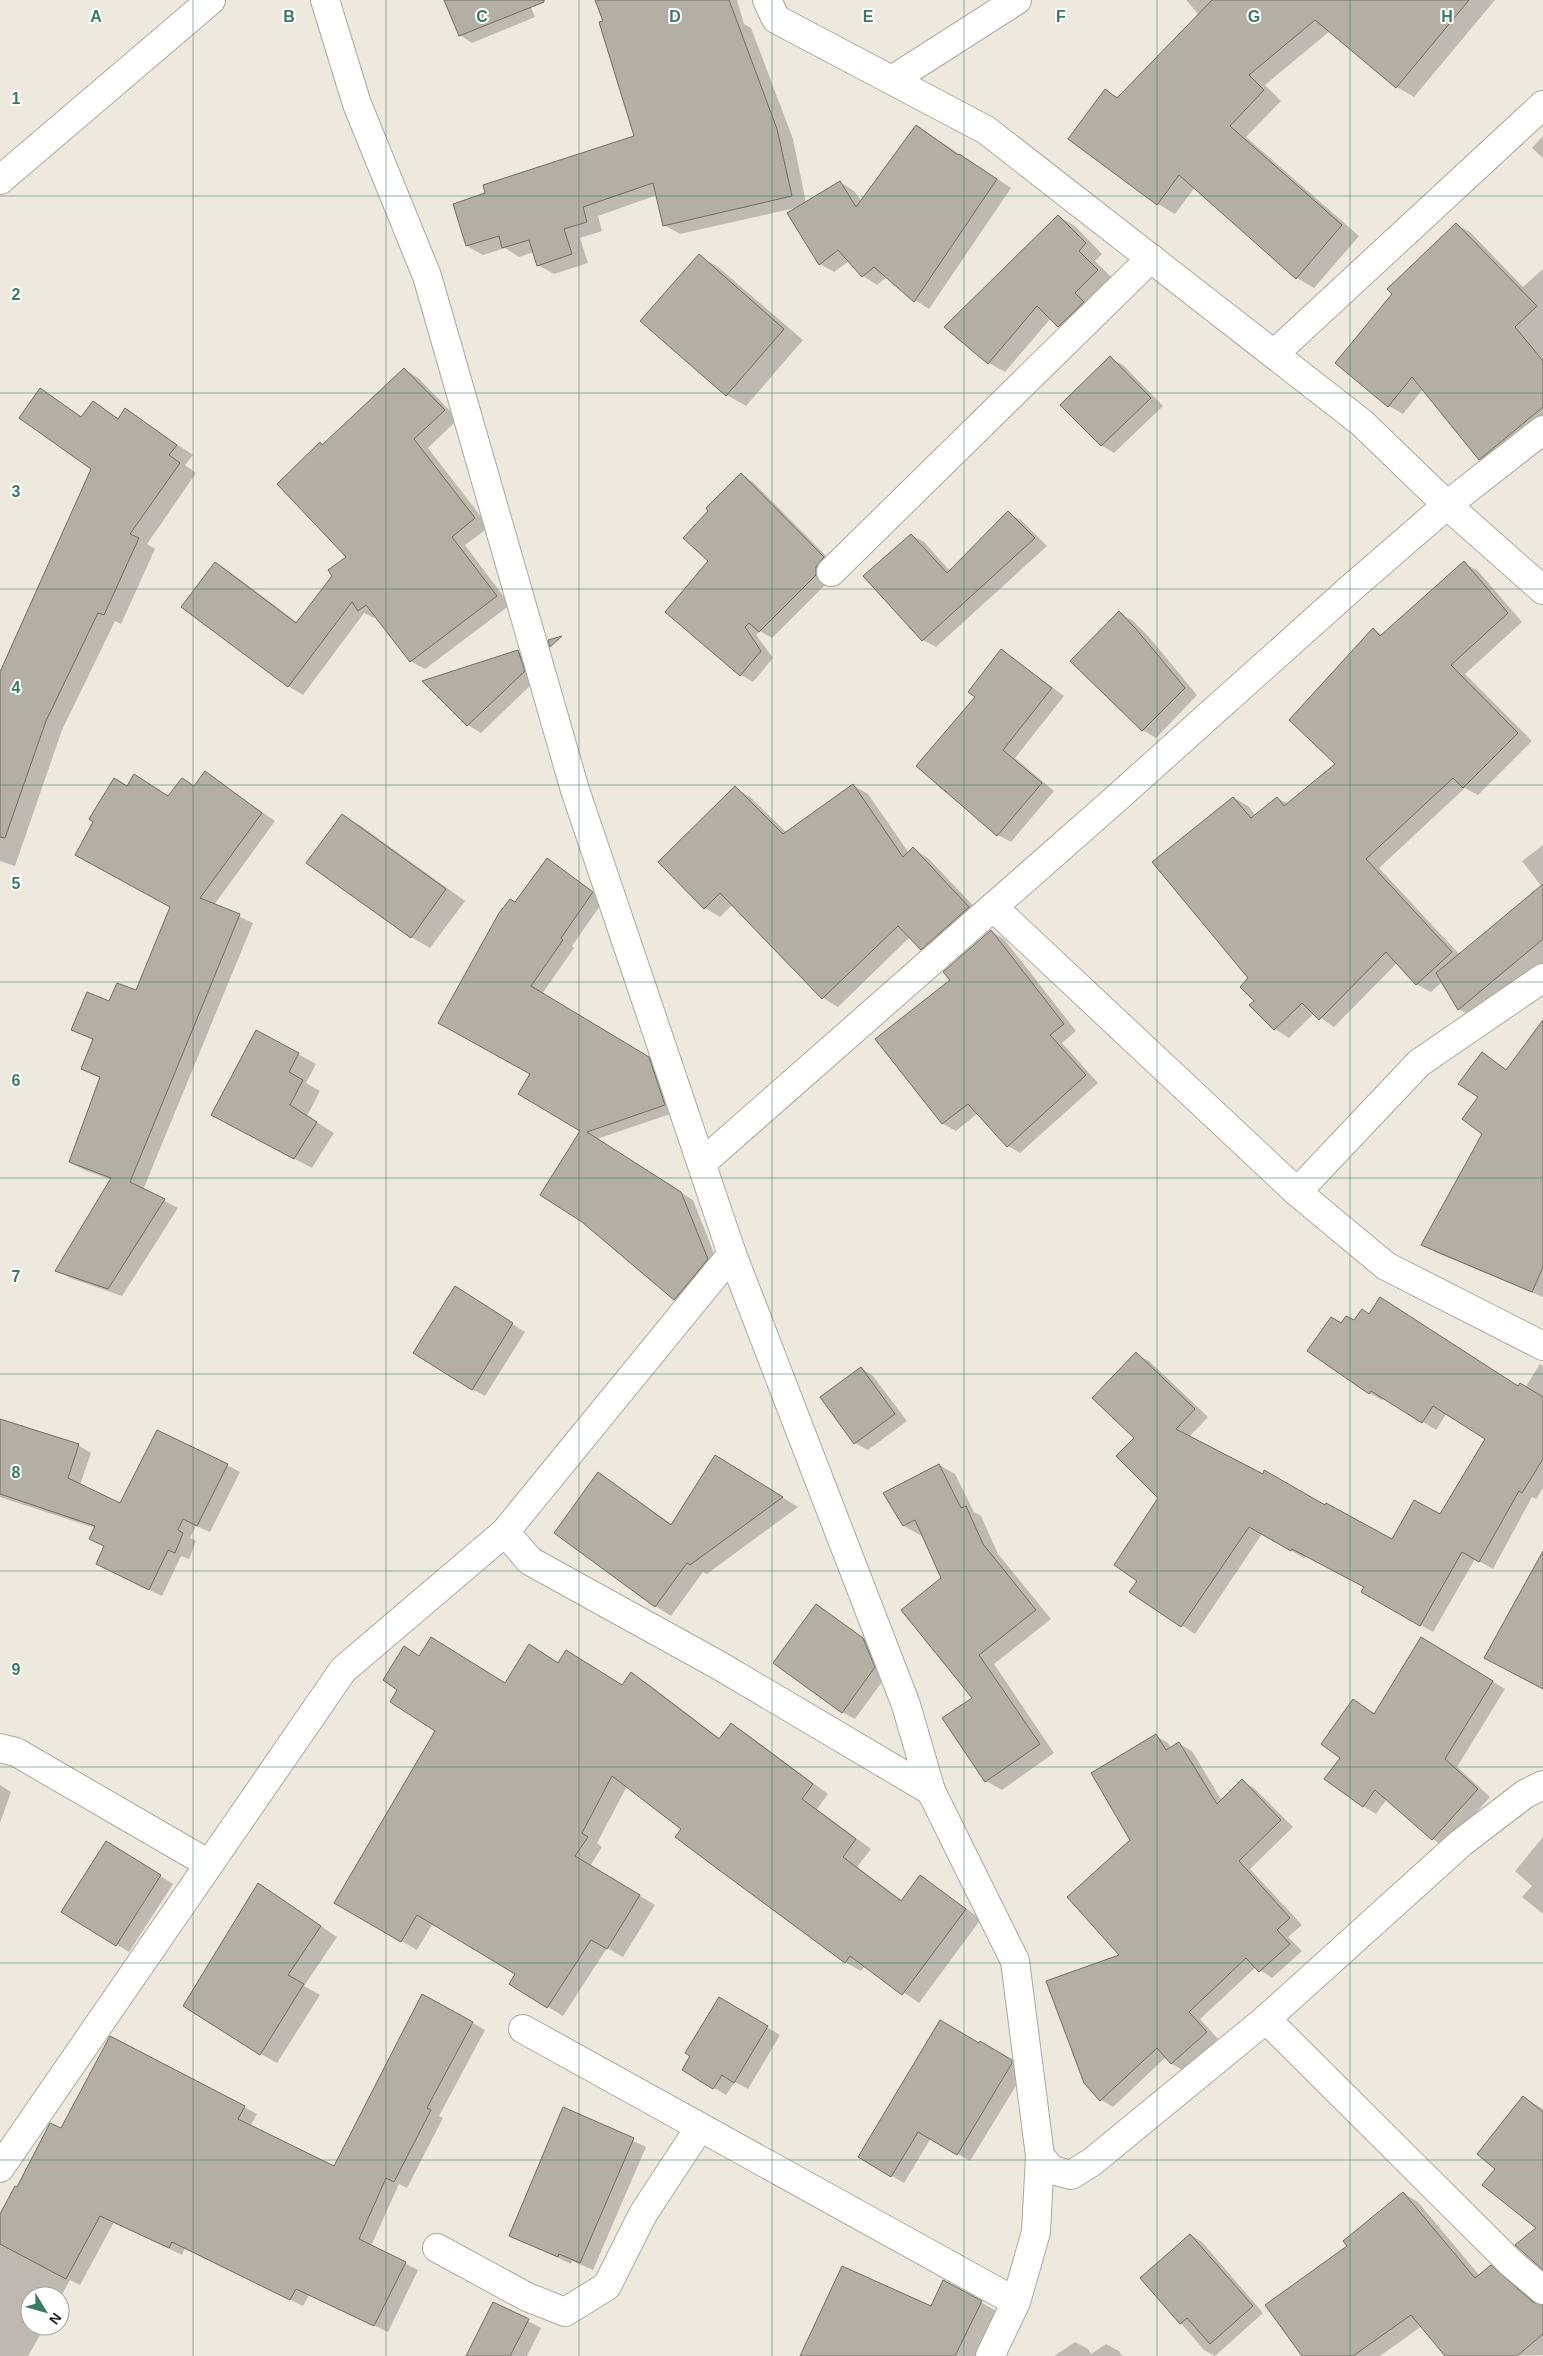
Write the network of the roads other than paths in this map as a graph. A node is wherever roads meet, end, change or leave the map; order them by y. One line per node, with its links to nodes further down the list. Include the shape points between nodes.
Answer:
1 (211, 0): 7 (street)
2 (325, 0): 16 (street, via 357,104 427,276 575,790)
3 (767, 0): 5 (street, via 776,20)
4 (1017, 0): 5 (street)
5 (892, 80): 8 (street, via 986,130)
6 (1543, 105): 9 (street)
7 (0, 180)
8 (1151, 258): 9 (street); 12 (street)
9 (1274, 354): 11 (street, via 1362,423)
10 (1543, 430): 11 (street)
11 (1448, 505): 13 (street); 14 (street)
12 (831, 572)
13 (1543, 590)
14 (993, 907): 16 (street); 17 (street)
15 (1543, 978): 17 (street, via 1419,1063)
16 (702, 1162): 18 (street)
17 (1297, 1192): 19 (street, via 1386,1266)
18 (732, 1254): 20 (street); 23 (street, via 906,1705)
19 (1543, 1346)
20 (505, 1532): 23 (street, via 530,1561 720,1666); 24 (street, via 343,1670)
21 (0, 1748): 24 (street, via 16,1752)
22 (1543, 1785): 25 (street, via 1525,1794 1461,1843)
23 (931, 1791): 28 (street, via 1015,1961)
24 (209, 1864): 29 (street)
25 (1266, 2019): 28 (street, via 1092,2162 1071,2175 1052,2170); 31 (street, via 1511,2263)
26 (523, 2030): 27 (street)
27 (700, 2127): 30 (street, via 643,2214 607,2286 565,2312 527,2297); 32 (street)
28 (1040, 2156): 32 (street, via 1036,2232)
29 (0, 2168)
30 (437, 2248)
31 (1543, 2290)
32 (1016, 2302): 33 (street)
33 (990, 2356)

